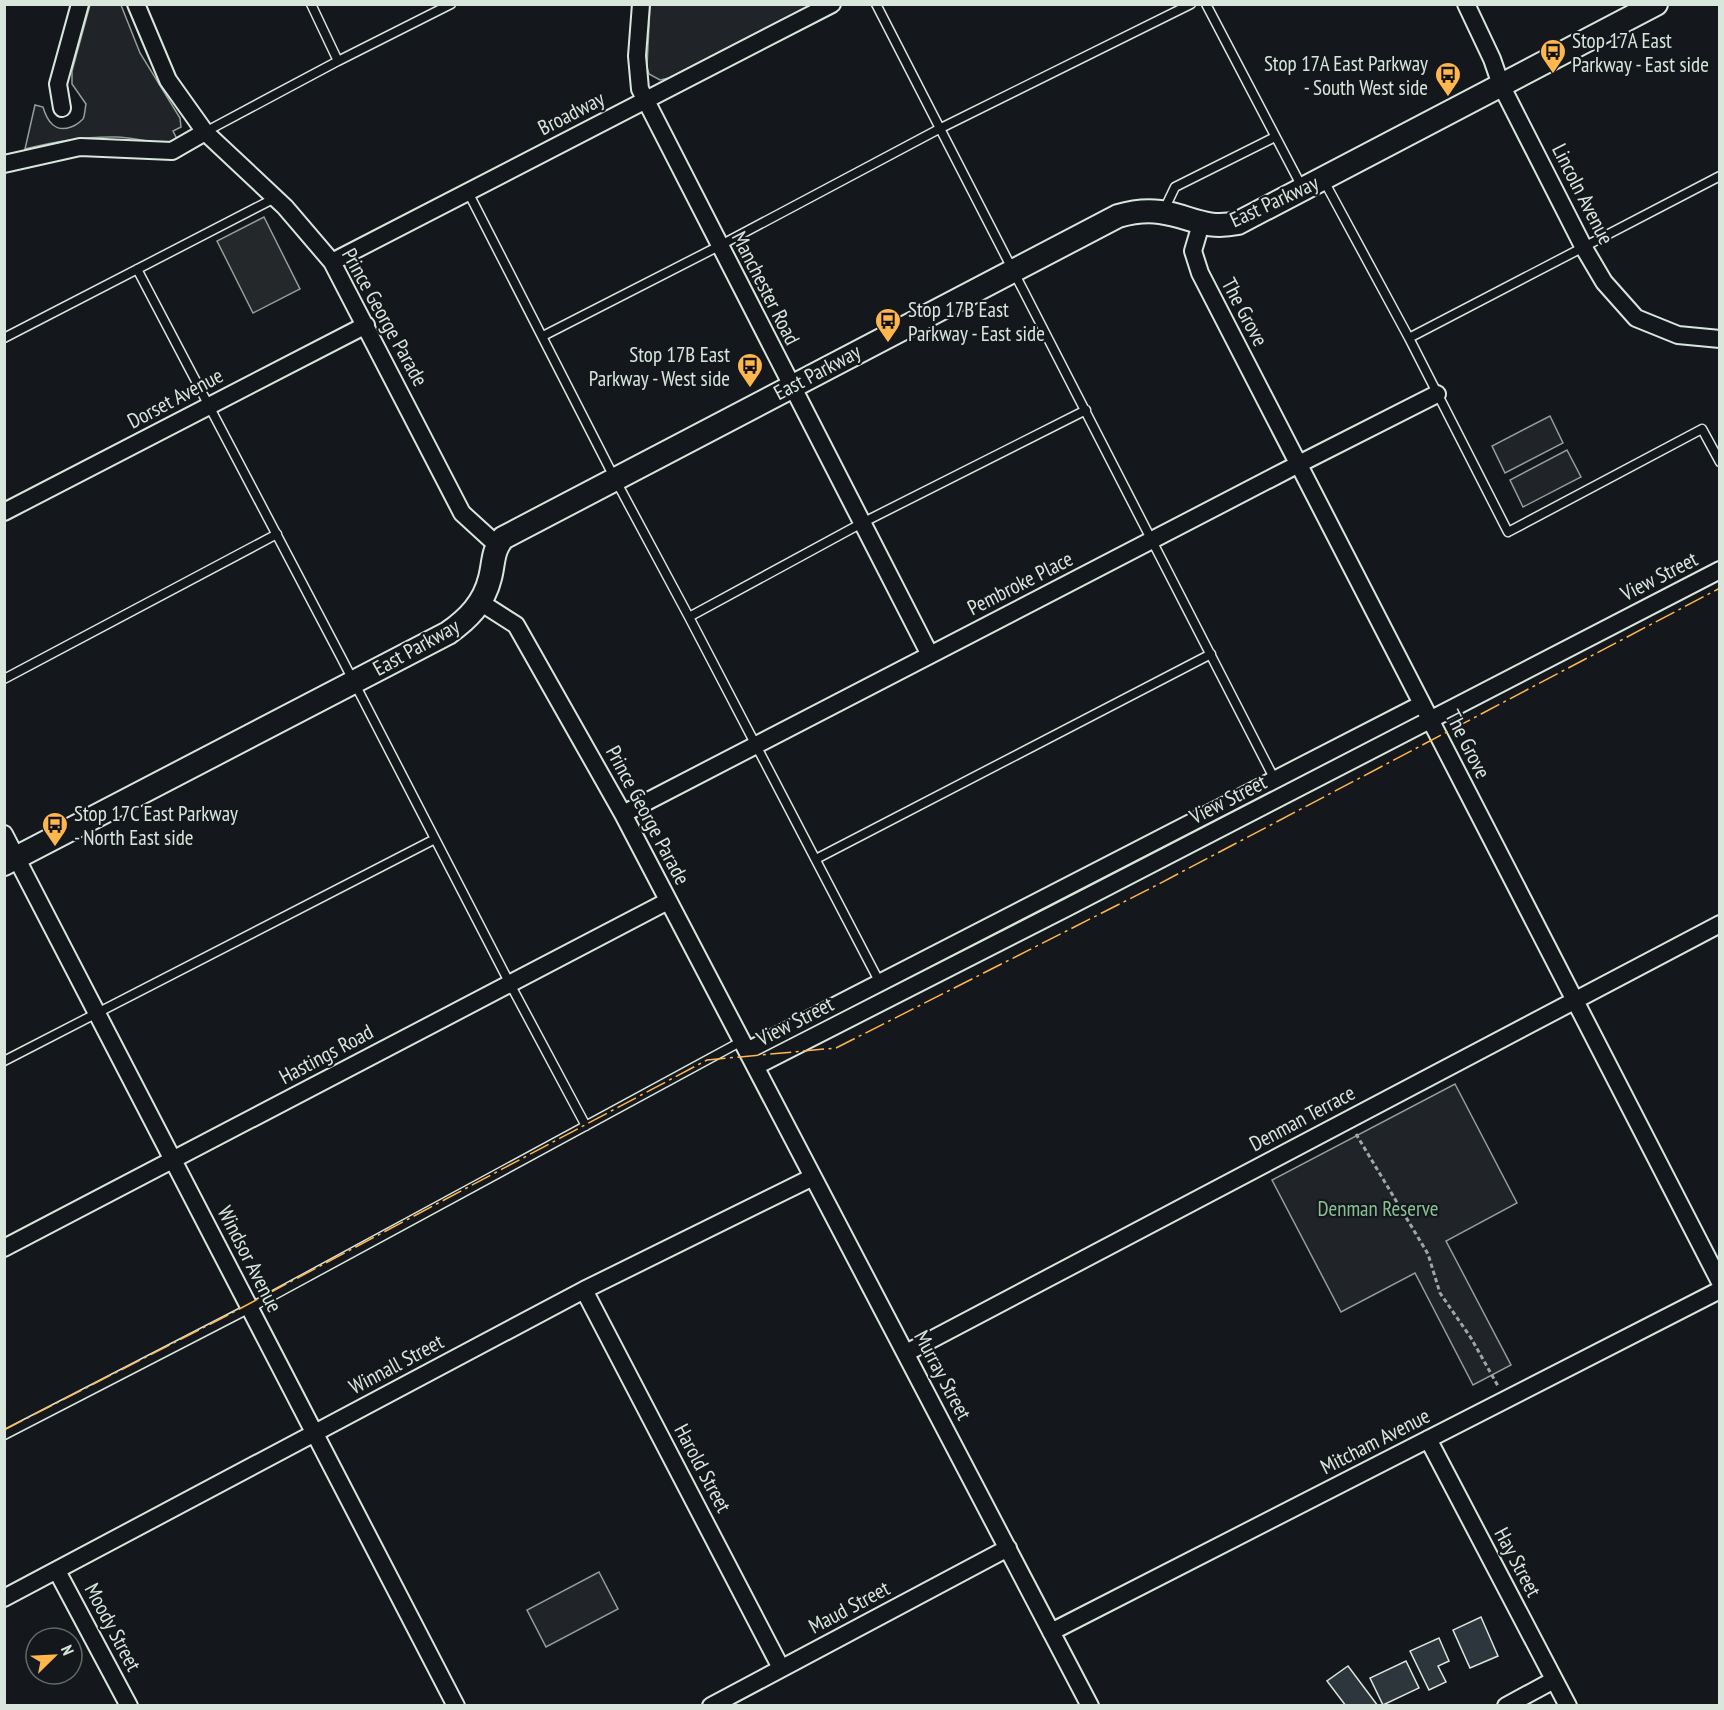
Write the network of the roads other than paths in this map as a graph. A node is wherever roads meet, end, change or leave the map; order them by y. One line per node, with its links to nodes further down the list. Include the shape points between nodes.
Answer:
1 (80, 4): 15 (street, via 58,84)
2 (135, 4): 17 (street, Prince George Parade, via 168,80)
3 (311, 4): 12 (lane)
4 (451, 4): 12 (lane)
5 (641, 4): 14 (street, Manchester Road, via 638,78)
6 (832, 4): 14 (street, Broadway)
7 (876, 4): 16 (lane)
8 (1191, 4): 16 (lane)
9 (1206, 4): 18 (lane)
10 (1466, 4): 13 (street, Lincoln Avenue)
11 (1656, 4): 13 (street, East Parkway)
12 (338, 61): 17 (lane)
13 (1501, 85): 21 (street, East Parkway); 28 (street, Lincoln Avenue)
14 (645, 100): 23 (street, Broadway); 27 (street, Manchester Road)
15 (62, 108)
16 (939, 129): 27 (lane); 31 (lane)
17 (205, 132): 19 (street, via 172,151 80,147); 24 (street, Prince George Parade)
18 (1275, 137): 22 (lane); 25 (lane, via 1174,187)
19 (4, 164)
20 (1719, 176): 28 (lane)
21 (1323, 178): 22 (street, East Parkway); 34 (lane)
22 (1303, 189): 26 (street, East Parkway, via 1238,223)
23 (468, 192): 29 (street, Broadway); 33 (lane)
24 (275, 198): 29 (street, Prince George Parade); 30 (lane)
25 (1163, 213): 26 (street, East Parkway); 31 (street, East Parkway, via 1118,216)
26 (1201, 224): 42 (street, The Grove, via 1193,251 1200,273)
27 (720, 246): 33 (lane); 37 (street, Manchester Road)
28 (1584, 248): 34 (lane); 36 (street, Lincoln Avenue, via 1604,282 1636,318 1678,335)
29 (332, 262): 32 (street, Prince George Parade)
30 (137, 269): 35 (lane); 39 (lane)
31 (1012, 271): 37 (street, East Parkway); 40 (lane)
32 (366, 325): 39 (street, Dorset Avenue); 48 (street, Prince George Parade, via 462,513)
33 (543, 336): 43 (lane)
34 (1409, 338): 38 (lane)
35 (4, 339)
36 (1719, 339)
37 (791, 386): 43 (street, East Parkway); 45 (street, Manchester Road)
38 (1437, 394): 41 (lane, via 1508,532 1702,429); 42 (street, Pembroke Place)
39 (210, 405): 44 (street, Dorset Avenue); 46 (lane)
40 (1086, 410): 45 (lane); 47 (lane)
41 (1719, 462)
42 (1300, 464): 47 (street, Pembroke Place); 56 (street, The Grove)
43 (615, 478): 48 (street, East Parkway, via 515,531); 51 (lane)
44 (4, 512)
45 (862, 523): 51 (lane); 53 (street, Manchester Road)
46 (277, 534): 54 (lane); 55 (lane)
47 (1151, 541): 52 (lane); 53 (street, Pembroke Place)
48 (497, 545): 50 (street, East Parkway)
49 (1719, 570): 57 (street, View Street)
50 (480, 602): 55 (street, East Parkway, via 448,633); 60 (street, Prince George Parade, via 516,625)
51 (689, 617): 58 (lane)
52 (1211, 654): 59 (lane); 63 (lane)
53 (930, 655): 58 (street, Pembroke Place)
54 (4, 679)
55 (354, 682): 62 (lane); 64 (street, East Parkway)
56 (1422, 704): 57 (street, The Grove); 59 (street, View Street)
57 (1430, 719): 69 (street, The Grove); 73 (street, View Street)
58 (756, 745): 60 (street, Pembroke Place); 63 (lane)
59 (1275, 780): 68 (street, View Street)
60 (623, 814): 65 (street, Prince George Parade)
61 (4, 834): 64 (street, Windsor Avenue)
62 (435, 839): 67 (lane); 70 (lane)
63 (816, 859): 68 (lane)
64 (11, 861): 70 (street, Windsor Avenue)
65 (668, 901): 67 (street, Hastings Road); 71 (street, Prince George Parade)
66 (1719, 924): 69 (street, Denman Terrace)
67 (509, 982): 74 (lane); 75 (street, Hastings Road)
68 (880, 983): 71 (street, View Street)
69 (1573, 1001): 78 (street, The Grove); 82 (street, Denman Terrace)
70 (97, 1013): 72 (lane); 75 (street, Windsor Avenue)
71 (745, 1046): 73 (street, Prince George Parade); 74 (lane)
72 (4, 1061)
73 (756, 1066): 76 (street, Murray Street)
74 (586, 1126): 81 (lane)
75 (174, 1160): 77 (street, Hastings Road); 81 (street, Windsor Avenue)
76 (813, 1177): 79 (street, Winnall Street); 82 (street, Murray Street)
77 (4, 1248)
78 (1719, 1282)
79 (584, 1290): 83 (street, Winnall Street); 90 (street, Harold Street)
80 (1719, 1290): 85 (street, Mitcham Avenue)
81 (250, 1308): 83 (street, Windsor Avenue); 84 (lane)
82 (906, 1353): 86 (street, Murray Street)
83 (315, 1433): 87 (street, Winnall Street); 93 (street, Windsor Avenue)
84 (4, 1435)
85 (1428, 1439): 89 (street, Mitcham Avenue); 91 (street, Hay Street)
86 (1008, 1548): 89 (street, Murray Street); 90 (street, Maud Street)
87 (57, 1570): 88 (street, Winnall Street); 92 (street, Moody Street)
88 (4, 1598)
89 (1051, 1632): 95 (street, Murray Street)
90 (781, 1668): 94 (street, Maud Street)
91 (1554, 1680): 96 (street); 97 (street, Hay Street)
92 (129, 1706)
93 (456, 1706)
94 (711, 1706)
95 (1090, 1706)
96 (1506, 1706)
97 (1568, 1706)

